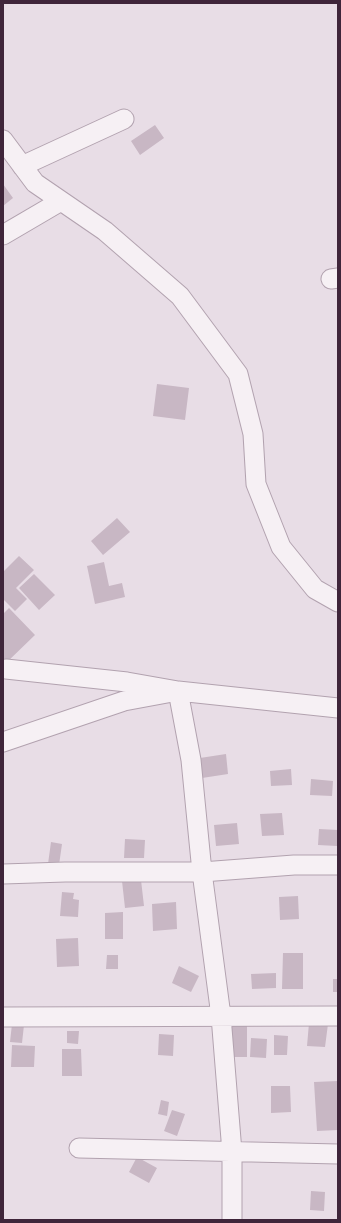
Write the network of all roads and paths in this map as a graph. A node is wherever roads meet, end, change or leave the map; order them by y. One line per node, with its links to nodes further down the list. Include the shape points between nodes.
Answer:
1 (124, 119): 3 (street)
2 (3, 140): 3 (street)
3 (22, 166): 4 (street, via 35,183)
4 (61, 201): 5 (street); 6 (street, via 105,230 180,296 238,374 252,434 256,484 280,547 315,589)
5 (3, 235)
6 (338, 602)
7 (6, 669): 8 (street, via 128,682)
8 (178, 691): 9 (street); 10 (street, via 124,701); 12 (street, via 191,760)
9 (338, 708)
10 (3, 742)
11 (338, 865): 12 (street, via 294,865)
12 (202, 872): 13 (street); 15 (street)
13 (3, 874)
14 (3, 1016): 15 (street)
15 (221, 1016): 16 (street); 18 (street)
16 (338, 1016)
17 (79, 1148): 18 (street)
18 (232, 1152): 19 (street); 20 (street)
19 (338, 1154)
20 (232, 1220)

